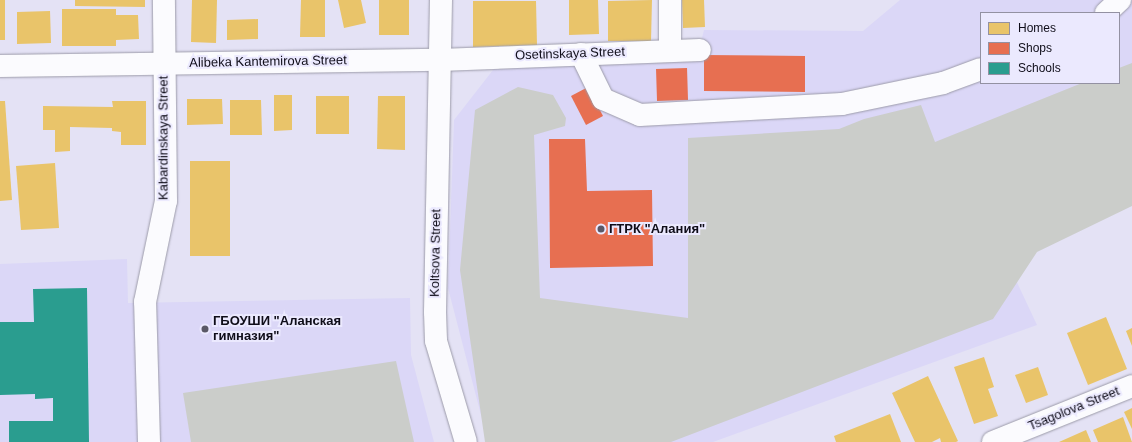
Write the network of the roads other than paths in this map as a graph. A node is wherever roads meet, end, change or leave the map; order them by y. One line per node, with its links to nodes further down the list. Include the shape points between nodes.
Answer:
1 (164, 0): 10 (street, Kabardinskaya Street)
2 (441, 0): 9 (street, Koltsova Street)
3 (670, 0): 6 (street)
4 (1120, 0): 5 (street)
5 (1107, 12)
6 (670, 50): 7 (street, Osetinskaya Street); 8 (street, Osetinskaya Street)
7 (700, 50)
8 (581, 54): 9 (street, Osetinskaya Street); 12 (street, via 603,99 640,115 842,104 943,83)
9 (440, 60): 10 (street, Alibeka Kantemirova Street); 15 (street, Koltsova Street, via 436,341)
10 (164, 63): 11 (street, Alibeka Kantemirova Street); 14 (street, Kabardinskaya Street, via 166,201 145,302)
11 (0, 66)
12 (980, 69)
13 (1132, 386): 16 (street, Tsagolova Street)
14 (149, 442)
15 (466, 442)
16 (993, 442)

